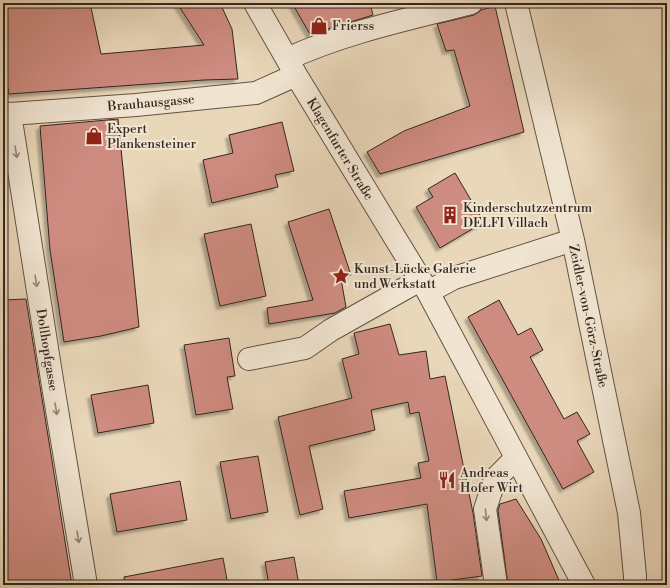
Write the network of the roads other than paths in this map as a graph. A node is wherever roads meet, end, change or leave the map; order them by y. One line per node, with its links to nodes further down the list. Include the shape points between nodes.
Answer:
1 (255, 3): 4 (street, Klagenfurter Straße)
2 (471, 3): 4 (street, Brauhausgasse, via 375,27 311,48)
3 (516, 3): 6 (street, Zeidler-von-Görz-Straße)
4 (291, 67): 5 (street, Brauhausgasse, via 256,93 136,105); 7 (street, Klagenfurter Straße)
5 (7, 113): 10 (street, Dollhopfgasse, one-way to 10)
6 (573, 240): 7 (street); 13 (street, Zeidler-von-Görz-Straße, via 629,513)
7 (424, 286): 8 (street, via 331,330 305,348); 9 (street, Klagenfurter Straße)
8 (249, 359)
9 (516, 458): 11 (street, one-way to 11, via 495,479 485,509); 12 (street, Klagenfurter Straße)
10 (86, 585)
11 (496, 585)
12 (584, 585)
13 (635, 585)

